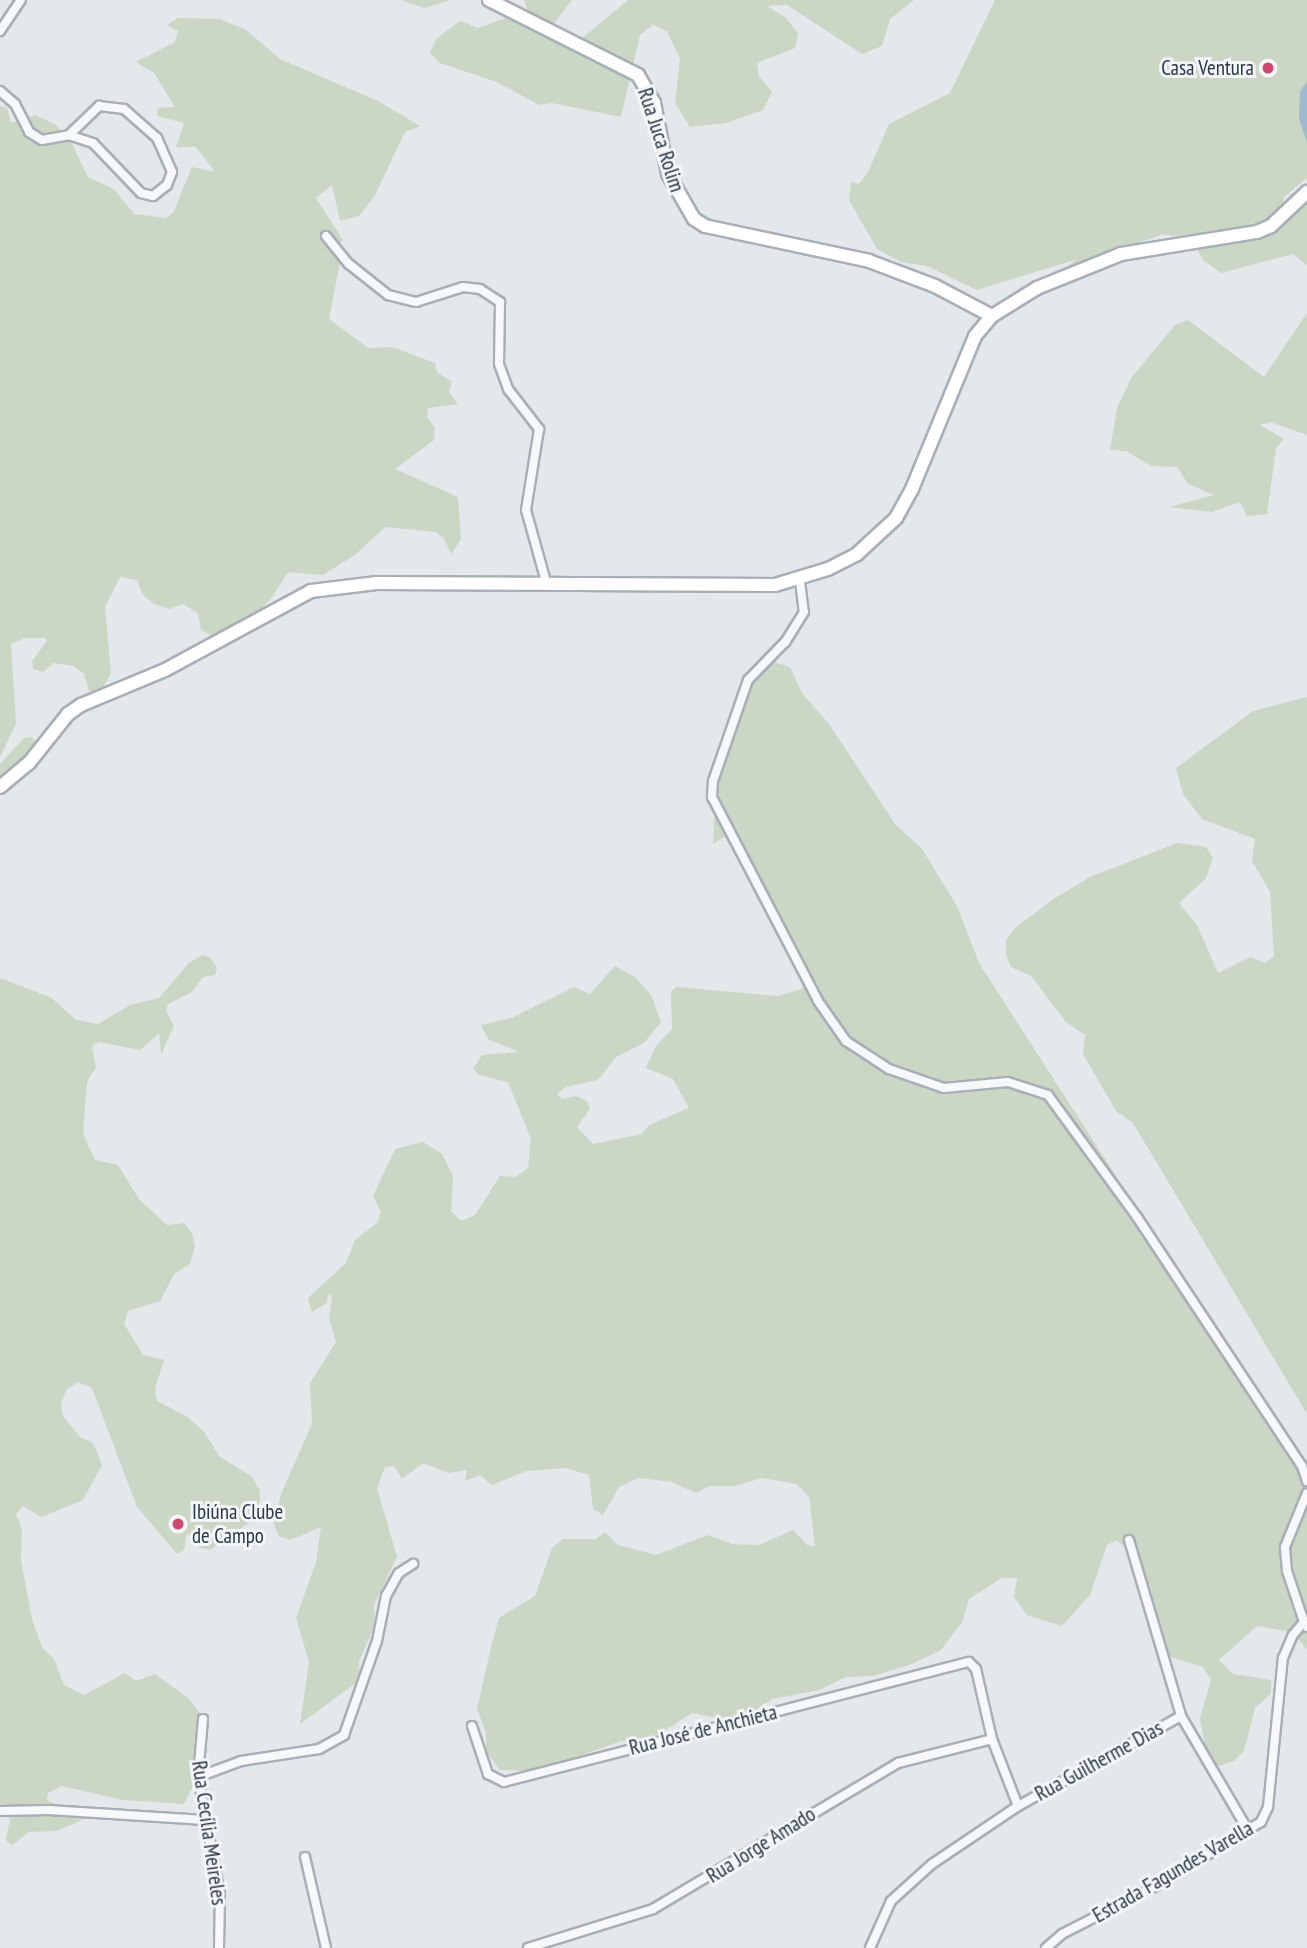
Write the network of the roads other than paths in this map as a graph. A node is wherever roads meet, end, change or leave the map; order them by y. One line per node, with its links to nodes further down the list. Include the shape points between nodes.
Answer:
1 (21, 0): 3 (street)
2 (489, 0): 8 (street, Rua Juca Rolim, via 638,75 654,103 668,174 694,219 705,226 869,261 935,286)
3 (0, 31)
4 (0, 91): 5 (street, via 15,104 34,137 56,141)
5 (69, 135): 5 (street, via 92,110 109,105 124,109 158,138 172,172 167,186 153,196 141,193 93,143)
6 (1307, 192): 8 (street, via 1271,226 1257,232 1121,254 1037,288)
7 (326, 236): 10 (street, via 349,264 388,295 416,302 463,287 480,289 500,302 499,364 508,389 539,429 526,510)
8 (992, 316): 9 (street, via 975,336 896,518 857,554)
9 (800, 580): 10 (street, via 696,586); 12 (street, via 804,612 791,634 748,680 713,780 712,797 818,1001 846,1041 888,1069 944,1088 1008,1082 1048,1095 1137,1217 1302,1466)
10 (547, 585): 11 (street, via 377,583 311,591 164,670 81,705 68,714 29,763)
11 (0, 787)
12 (1307, 1481)
13 (1307, 1493): 16 (street, via 1286,1547 1287,1571)
14 (1129, 1541): 17 (street)
15 (413, 1564): 21 (street, via 399,1573 386,1596 377,1641 344,1735 319,1749 241,1761)
16 (1306, 1625): 25 (street, Estrada Fagundes Varella, via 1286,1645 1266,1815)
17 (1181, 1716): 22 (street, Rua Guilherme Dias); 25 (street)
18 (203, 1719): 21 (street, Rua Cecília Meireles)
19 (472, 1726): 20 (street, Rua José de Anchieta, via 488,1774 505,1782 969,1662 981,1684)
20 (992, 1739): 22 (street); 29 (street, Rua Jorge Amado, via 898,1763 653,1909)
21 (198, 1777): 24 (street, Rua Cecília Meireles)
22 (1018, 1806): 30 (street, Rua Guilherme Dias, via 909,1882 891,1901)
23 (0, 1811): 24 (street)
24 (205, 1820): 27 (street, Rua Cecília Meireles, via 220,1895)
25 (1249, 1832): 31 (street, Estrada Fagundes Varella, via 1062,1934)
26 (305, 1857): 28 (street)
27 (219, 1948)
28 (327, 1948)
29 (528, 1948)
30 (870, 1948)
31 (1046, 1948)

